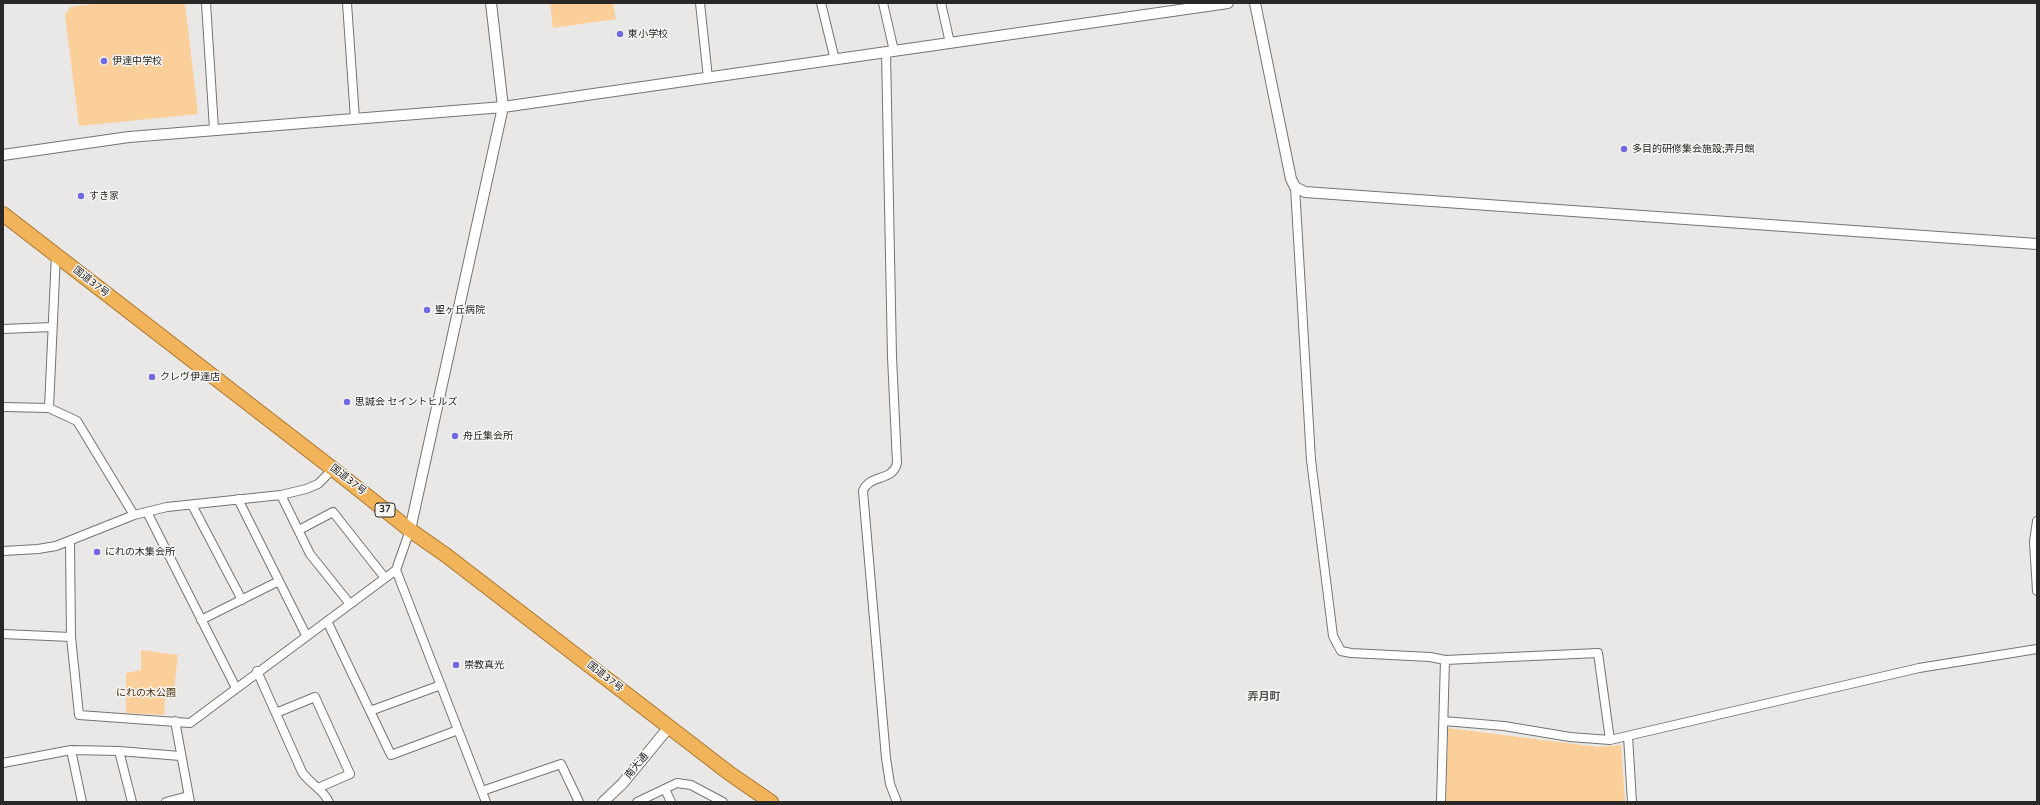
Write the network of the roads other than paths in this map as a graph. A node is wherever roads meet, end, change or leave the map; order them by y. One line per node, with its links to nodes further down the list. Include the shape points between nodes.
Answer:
1 (206, 3): 16 (street)
2 (347, 3): 15 (street)
3 (491, 3): 14 (street)
4 (700, 3): 13 (street)
5 (821, 3): 12 (street)
6 (883, 3): 11 (street)
7 (941, 3): 10 (street)
8 (1228, 3): 10 (street)
9 (1255, 3): 18 (street, via 1288,167)
10 (950, 43): 11 (street)
11 (890, 52): 12 (street); 80 (street, via 892,357 897,463 892,474 869,482 863,491 886,758 890,784)
12 (835, 60): 13 (street)
13 (708, 78): 14 (street)
14 (502, 107): 15 (street); 34 (street)
15 (355, 119): 16 (street)
16 (214, 129): 17 (street, via 129,137)
17 (3, 155)
18 (1296, 187): 20 (street, via 1314,194); 49 (street, via 1311,460 1334,636 1341,651)
19 (3, 214): 21 (highway, 国道37号 / 37)
20 (2037, 244)
21 (56, 254): 22 (street); 26 (highway, 国道37号 / 37)
22 (52, 327): 23 (street); 25 (street)
23 (3, 329)
24 (3, 406): 25 (street)
25 (49, 408): 31 (street, via 77,421)
26 (333, 469): 27 (street, via 318,484); 34 (highway, 国道37号 / 37)
27 (281, 495): 28 (street); 33 (street)
28 (238, 499): 29 (street); 39 (street)
29 (192, 505): 30 (street); 41 (street)
30 (147, 512): 31 (street); 43 (street)
31 (134, 515): 35 (street)
32 (2037, 521): 40 (street, via 2034,542)
33 (299, 530): 38 (street, via 333,512); 42 (street, via 310,554)
34 (410, 530): 37 (street); 57 (highway, 国道37号 / 37)
35 (70, 542): 36 (street, via 38,549); 47 (street)
36 (3, 551)
37 (396, 570): 38 (street); 51 (street)
38 (385, 578): 42 (street)
39 (279, 581): 41 (street); 46 (street)
40 (2037, 590)
41 (242, 600): 43 (street)
42 (350, 604): 44 (street)
43 (201, 620): 52 (street)
44 (327, 620): 46 (street); 53 (street)
45 (3, 634): 47 (street)
46 (306, 635): 50 (street)
47 (71, 637): 55 (street, via 79,715)
48 (2037, 649): 59 (street, via 1919,668)
49 (1445, 660): 56 (street); 60 (street, via 1598,653)
50 (257, 671): 52 (street); 54 (street)
51 (441, 685): 53 (street); 58 (street)
52 (236, 688): 55 (street, via 190,723)
53 (370, 711): 58 (street, via 391,755)
54 (276, 713): 65 (street, via 302,772 308,782); 65 (street, via 315,697 350,774)
55 (175, 721): 63 (street)
56 (1444, 721): 60 (street); 81 (street)
57 (670, 727): 69 (street, 南大通); 79 (highway, 国道37号 / 37)
58 (458, 730): 67 (street)
59 (1628, 736): 60 (street); 82 (street)
60 (1610, 740)
61 (71, 750): 62 (street); 64 (street); 70 (street)
62 (119, 752): 63 (street); 71 (street)
63 (180, 756): 68 (street)
64 (3, 763)
65 (318, 788): 73 (street, via 325,793)
66 (665, 789): 76 (street); 77 (street); 78 (street, via 677,783 691,785)
67 (482, 791): 74 (street); 75 (street, via 561,764)
68 (189, 799): 72 (street)
69 (609, 800)
70 (82, 802)
71 (132, 802)
72 (166, 802)
73 (329, 802)
74 (486, 802)
75 (579, 802)
76 (637, 802)
77 (671, 802)
78 (723, 802)
79 (771, 802)
80 (897, 802)
81 (1441, 802)
82 (1632, 802)

